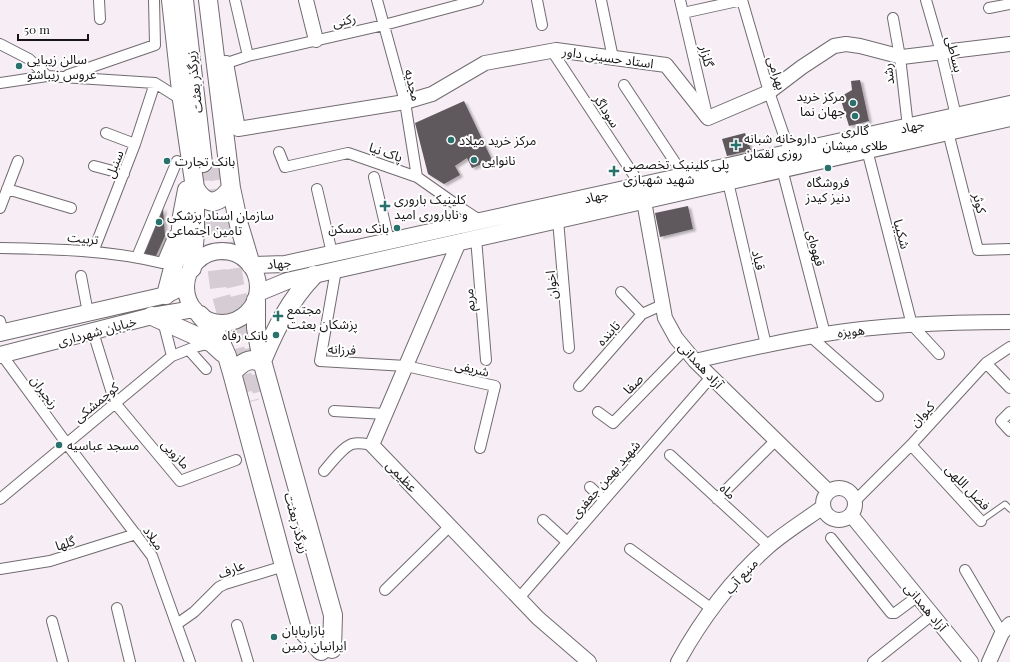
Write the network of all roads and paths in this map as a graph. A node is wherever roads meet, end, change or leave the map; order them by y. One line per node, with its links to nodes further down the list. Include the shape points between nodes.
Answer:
1 (99, 0): 20 (street)
2 (154, 0): 33 (street, via 155,45)
3 (171, 0): 38 (highway)
4 (184, 0): 54 (highway, زیرگذر بعثت)
5 (198, 0): 54 (highway, زیرگذر بعثت)
6 (208, 0): 31 (highway)
7 (235, 0): 28 (street)
8 (306, 0): 23 (street)
9 (377, 0): 21 (street, مجدیه)
10 (478, 0): 21 (street, رکنی)
11 (537, 0): 22 (street)
12 (600, 0): 30 (street)
13 (680, 0): 18 (street, گلزار)
14 (742, 0): 18 (street); 37 (street, بهرامی)
15 (926, 0): 27 (street, بساطی)
16 (1010, 4): 17 (street)
17 (989, 8)
18 (683, 13): 42 (street, گلزار)
19 (892, 18): 29 (street, رشد)
20 (100, 20)
21 (384, 24): 23 (street, رکنی); 39 (street, مجدیه)
22 (542, 25)
23 (316, 40): 28 (street, رکنی)
24 (0, 44): 32 (street, via 29,59)
25 (1010, 44): 27 (street)
26 (552, 51): 30 (street, استاد حسینی داور); 39 (street, استاد حسینی داور, via 485,62 432,94); 63 (street, سوداگر)
27 (941, 52): 29 (street); 41 (street, بساطی)
28 (248, 56): 31 (street, رکنی)
29 (900, 56): 37 (street, via 860,46 834,46); 43 (street, رشد)
30 (614, 58): 42 (street, استاد حسینی داور, via 666,65)
31 (221, 65): 39 (street, استاد حسینی داور, via 238,129); 60 (highway)
32 (47, 76): 33 (street); 34 (street)
33 (64, 76): 35 (street)
34 (0, 83)
35 (155, 83): 38 (street); 46 (street, سنبل)
36 (624, 85): 56 (street)
37 (769, 92): 42 (street); 49 (street, بهرامی)
38 (182, 100): 54 (highway)
39 (405, 102): 58 (street, مجدیه)
40 (1010, 115): 41 (main road, جهاد); 44 (main road, جهاد)
41 (956, 116): 43 (main road, جهاد)
42 (708, 118)
43 (908, 127): 49 (main road, جهاد)
44 (948, 132): 47 (main road, جهاد); 73 (street, کوثر, via 978,250)
45 (106, 133): 46 (street)
46 (135, 144): 55 (street, سنبل)
47 (867, 150): 53 (main road, جهاد); 92 (street, شکیبا)
48 (279, 152): 58 (street, پاک نیا, via 286,167 348,153)
49 (790, 153): 56 (main road, جهاد)
50 (177, 160): 76 (street)
51 (18, 161): 61 (street)
52 (94, 166): 55 (street)
53 (782, 169): 59 (main road, جهاد); 95 (street, قهوه‌ای)
54 (201, 171): 60 (highway, via 201,198 204,200 219,200); 66 (highway); 78 (highway)
55 (124, 174): 74 (street, سنبل)
56 (684, 176): 63 (main road, جهاد)
57 (374, 177): 70 (street)
58 (417, 177): 68 (street, پاک نیا)
59 (728, 182): 63 (main road, جهاد); 97 (street, قباد)
60 (231, 188): 77 (highway)
61 (7, 189): 64 (street); 65 (street)
62 (317, 190): 75 (street)
63 (642, 193): 67 (main road, جهاد); 68 (main road, جهاد); 86 (street, آزاد همدانی)
64 (0, 208)
65 (71, 208)
66 (182, 216): 76 (street, تربیت, via 162,264); 84 (highway, via 180,241)
67 (558, 220): 69 (main road, جهاد); 99 (street, اخوان)
68 (481, 221): 70 (main road, جهاد)
69 (476, 238): 71 (main road, جهاد); 106 (street, مریم)
70 (389, 241): 75 (main road, جهاد)
71 (459, 242): 79 (main road, جهاد); 110 (street)
72 (0, 248): 74 (street, تربیت)
73 (1010, 249)
74 (93, 252): 76 (street, تربیت)
75 (332, 254): 77 (main road, جهاد, via 285,264)
76 (136, 257)
77 (251, 265): 78 (main road, via 235,253 219,251 204,255); 85 (main road, via 258,283)
78 (192, 268): 82 (main road)
79 (336, 270): 80 (main road, جهاد); 110 (street, فرزانه, via 320,361)
80 (314, 275): 85 (main road, جهاد, via 287,281); 108 (highway, via 285,312 275,330)
81 (81, 276): 88 (street)
82 (186, 286): 84 (main road, خیابان شهرداری); 87 (main road, via 190,302)
83 (621, 292): 89 (street)
84 (166, 295): 88 (main road, خیابان شهرداری)
85 (257, 296): 87 (main road, via 247,313 229,322 208,320); 108 (highway, via 256,328)
86 (662, 305): 89 (street, تابنده); 100 (street, آزاد همدانی, via 669,327)
87 (197, 312): 90 (main road, خیابان شهرداری); 105 (highway, via 218,336)
88 (88, 313): 93 (main road, خیابان شهرداری)
89 (642, 314): 114 (street, تابنده)
90 (157, 318): 94 (main road, خیابان شهرداری); 96 (highway); 104 (street)
91 (1010, 322): 92 (street, هویزه)
92 (912, 325): 95 (street, هویزه); 102 (street)
93 (1, 329)
94 (93, 332): 103 (main road, خیابان شهرداری); 118 (street)
95 (818, 335): 97 (street, هویزه); 116 (street)
96 (212, 343): 101 (street); 105 (highway)
97 (766, 345): 107 (street, هویزه)
98 (1010, 347): 109 (street, کیوان)
99 (569, 348)
100 (685, 349): 107 (street, آزاد همدانی); 120 (street, صفا, via 613,423)
101 (189, 350): 104 (street); 111 (street)
102 (939, 354)
103 (1, 355): 125 (street, رنجبران)
104 (172, 356): 118 (street, کوچمشکی)
105 (227, 356): 112 (highway)
106 (486, 360)
107 (695, 361): 113 (street, آزاد همدانی)
108 (263, 363): 112 (highway, via 246,361); 162 (highway, via 333,615)
109 (986, 363): 115 (street); 127 (street, کیوان)
110 (406, 366): 122 (street); 128 (street, شریفی, via 495,386)
111 (206, 369)
112 (232, 373): 149 (highway)
113 (711, 377): 124 (street, آزاد همدانی); 136 (street, شهید بهمن جعفری)
114 (579, 386)
115 (1010, 388)
116 (878, 396)
117 (256, 400): 162 (highway, زیرگذر بعثت)
118 (115, 403): 125 (street, کوچمشکی); 130 (street, مازویی, via 180,481)
119 (334, 411): 122 (street)
120 (598, 412)
121 (1010, 412): 123 (street, via 1001,421)
122 (385, 414): 126 (street)
123 (1010, 431)
124 (776, 440): 133 (street, آزاد همدانی); 135 (street)
125 (67, 444): 134 (street, کوچمشکی); 144 (street, میلاد)
126 (372, 445): 131 (street, via 352,444); 143 (street, عظیمی)
127 (911, 445): 137 (street, کیوان); 142 (street, فضل اللهی)
128 (480, 448)
129 (670, 455): 135 (street, ماه)
130 (236, 460)
131 (324, 471)
132 (590, 487): 136 (street)
133 (828, 491): 137 (street, via 844,488); 138 (street, via 823,498)
134 (0, 498)
135 (717, 499): 147 (street, ماه)
136 (604, 500): 146 (street, شهید بهمن جعفری)
137 (855, 501): 140 (street)
138 (823, 507): 140 (street, via 824,512 832,519 842,520); 147 (street, منبع آب)
139 (1010, 509): 142 (lane, فضل اللهی, via 1005,504)
140 (851, 515): 153 (street, آزاد همدانی)
141 (543, 520): 146 (street)
142 (981, 521)
143 (450, 526): 152 (street); 154 (street, عظیمی)
144 (136, 534): 150 (street, گلها, via 50,561); 159 (street, میلاد, via 152,556)
145 (832, 538): 153 (street, via 891,614)
146 (567, 542): 154 (street, شهید بهمن جعفری)
147 (769, 546): 156 (street, منبع آب, via 742,572)
148 (630, 549): 156 (street)
149 (284, 566): 159 (street, عارف, via 219,587 194,612); 162 (highway, via 302,630)
150 (0, 569)
151 (965, 570): 161 (street)
152 (385, 590)
153 (918, 596): 157 (street, آزاد همدانی)
154 (519, 598): 168 (street, عظیمی)
155 (117, 608): 165 (street)
156 (712, 609): 169 (street, منبع آب)
157 (933, 614): 163 (street, آزاد همدانی); 170 (street)
158 (52, 621): 164 (street)
159 (177, 624): 166 (street, میلاد)
160 (237, 625): 167 (street)
161 (1006, 628): 171 (street)
162 (328, 656)
163 (967, 660)
164 (63, 662)
165 (130, 662)
166 (190, 662)
167 (248, 662)
168 (589, 662)
169 (678, 662)
170 (873, 662)
171 (988, 662)

